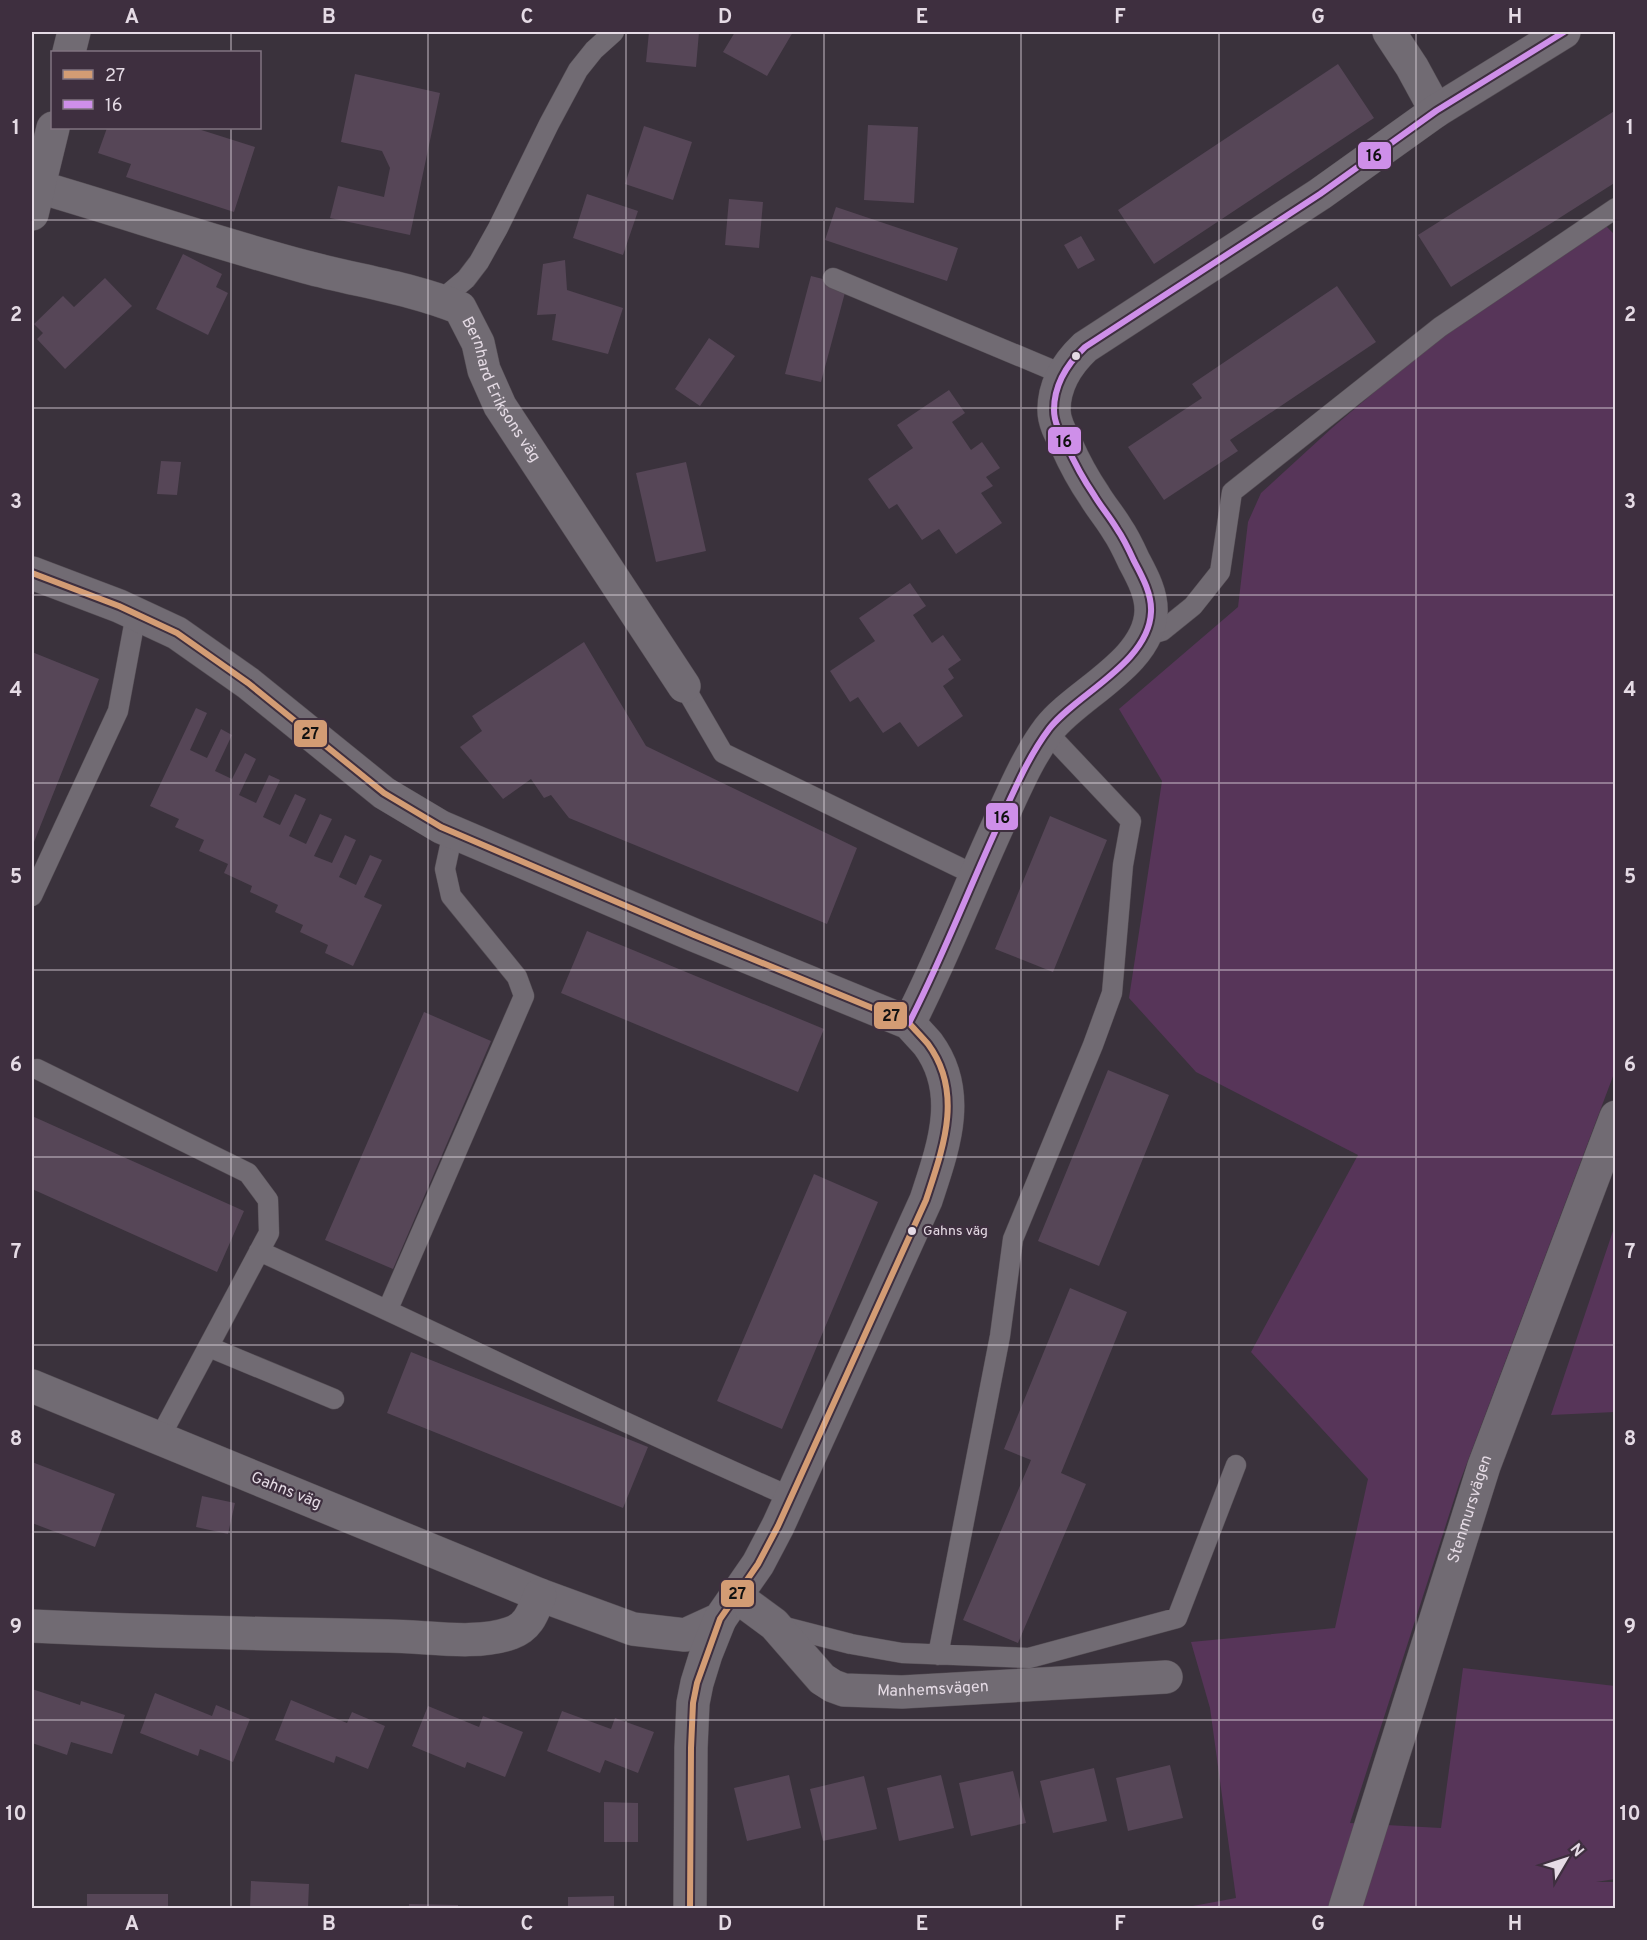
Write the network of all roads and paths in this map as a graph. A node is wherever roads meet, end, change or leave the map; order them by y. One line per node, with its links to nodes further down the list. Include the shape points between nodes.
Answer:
1 (74, 32): 5 (street)
2 (614, 32): 11 (lane, via 578,70 479,262)
3 (1389, 32): 6 (street)
4 (1564, 32): 6 (street)
5 (69, 51)
6 (1436, 111): 12 (street, via 1320,194 1085,347)
7 (53, 129): 8 (street)
8 (35, 201): 11 (street, Bernhard Eriksons väg)
9 (1616, 208): 15 (lane, via 1440,327 1232,492 1220,572 1193,606 1162,631)
10 (833, 278): 12 (lane)
11 (441, 300): 16 (street, Bernhard Eriksons väg, via 460,308 478,343 484,370 500,406)
12 (1062, 374): 15 (street, via 1055,422 1075,465 1117,528 1146,583 1151,612)
13 (32, 573): 14 (street)
14 (136, 614): 18 (street, via 177,633 248,682 384,793); 20 (lane, via 118,711)
15 (1145, 636): 17 (street, via 1114,673)
16 (684, 686): 19 (lane, via 723,753)
17 (1047, 732): 19 (street, via 1032,754); 36 (lane, via 1131,821 1123,865 1112,993 1013,1239 1000,1336)
18 (453, 832): 21 (street); 25 (lane, via 445,869 451,896 518,977 524,996)
19 (975, 875): 21 (street)
20 (32, 896)
21 (909, 1023): 31 (street, via 928,1044 944,1075 948,1100 944,1144 926,1200)
22 (37, 1069): 24 (lane, via 248,1173 268,1200 269,1233)
23 (1616, 1117): 39 (street, Stenmursvägen, via 1484,1466)
24 (259, 1251): 25 (lane); 26 (lane)
25 (388, 1309): 31 (lane, via 672,1446)
26 (209, 1347): 28 (lane); 29 (lane)
27 (32, 1386): 29 (street, Gahns väg)
28 (334, 1399)
29 (159, 1439): 32 (street, Gahns väg)
30 (1236, 1465): 36 (lane, via 1178,1618 1029,1658)
31 (791, 1497): 33 (street, via 758,1564)
32 (540, 1595): 33 (street, Gahns väg, via 633,1629 677,1635 684,1635); 35 (street, via 524,1627 481,1640)
33 (728, 1607): 34 (street, Manhemsvägen); 38 (street, via 700,1673 693,1703)
34 (774, 1624): 36 (lane, via 851,1644); 37 (street, Manhemsvägen, via 806,1664 822,1679 844,1690 914,1692)
35 (32, 1626)
36 (938, 1655)
37 (1166, 1677)
38 (690, 1908)
39 (1345, 1908)

